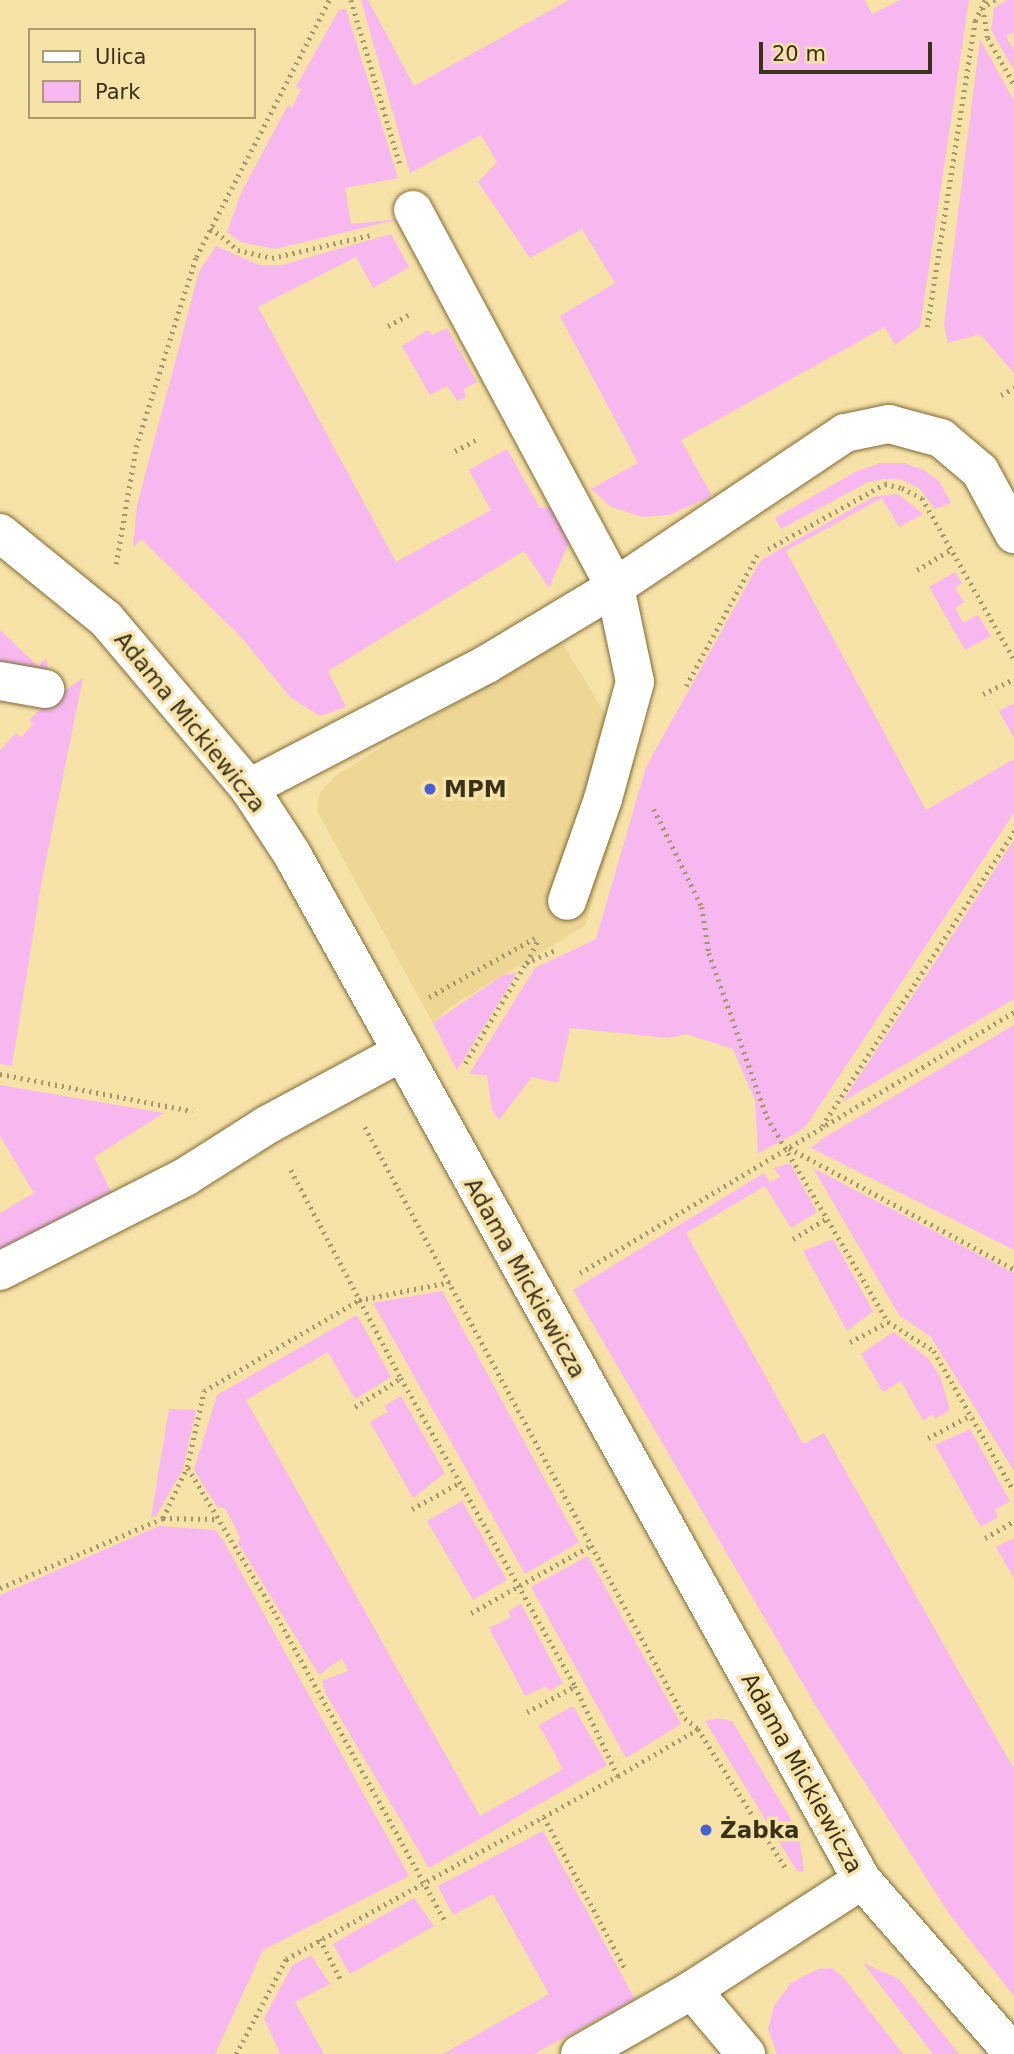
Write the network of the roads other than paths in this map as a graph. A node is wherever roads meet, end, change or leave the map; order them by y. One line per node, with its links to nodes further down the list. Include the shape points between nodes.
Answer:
1 (417, 217): 4 (street)
2 (0, 533): 7 (street, Adama Mickiewicza, via 106,619)
3 (1014, 534): 4 (street, via 980,471 941,438 889,424 845,433)
4 (615, 587): 7 (street, via 487,664); 8 (street, via 635,682 603,799)
5 (0, 681): 6 (street)
6 (45, 688)
7 (249, 788): 9 (street, Adama Mickiewicza, via 292,854)
8 (567, 901)
9 (400, 1053): 10 (street, via 267,1125 185,1177); 11 (street, Adama Mickiewicza)
10 (0, 1271)
11 (862, 1880): 12 (street); 15 (street, Adama Mickiewicza)
12 (692, 1990): 13 (street); 14 (street)
13 (580, 2054)
14 (746, 2054)
15 (1014, 2054)

